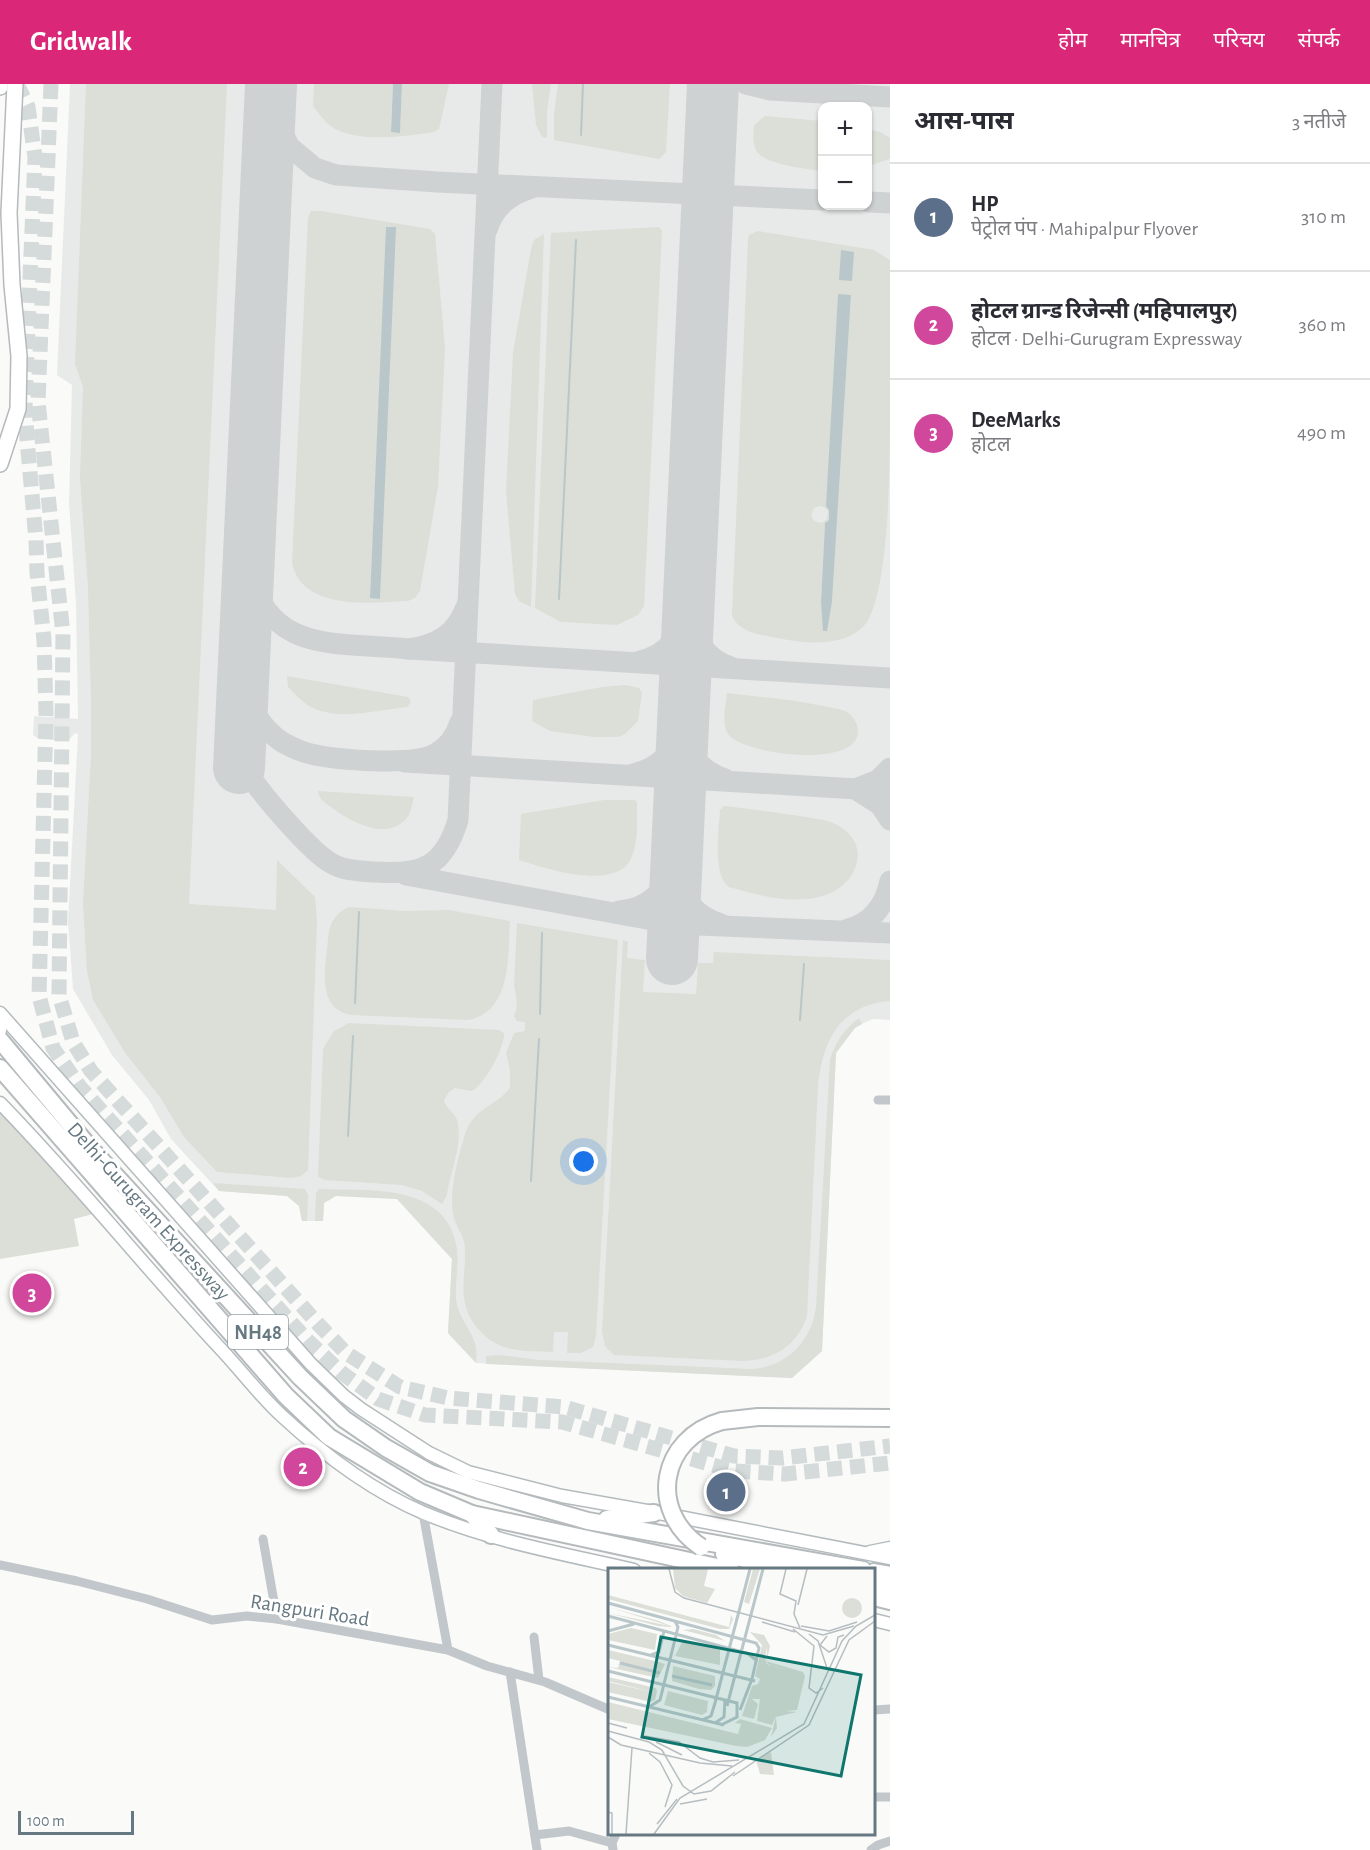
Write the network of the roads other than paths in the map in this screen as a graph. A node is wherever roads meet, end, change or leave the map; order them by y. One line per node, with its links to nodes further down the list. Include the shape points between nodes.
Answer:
1 (15, 84): 2 (highway, via 9,213 18,409)
2 (0, 464)
3 (0, 1013): 13 (main road, via 311,1364 361,1409 435,1457 468,1472 562,1496)
4 (0, 1018): 5 (main road)
5 (0, 1031)
6 (0, 1040): 15 (highway, Delhi-Gurugram Expressway / NH48, via 90,1149 300,1377 344,1419 430,1473)
7 (0, 1069): 14 (highway, Delhi-Gurugram Expressway / NH48, via 286,1396 329,1437 420,1492)
8 (878, 1100): 9 (street)
9 (890, 1100)
10 (0, 1103): 12 (main road, via 281,1415 333,1459)
11 (890, 1418): 24 (highway, bridge, via 747,1417 712,1424 686,1440 668,1476 670,1507 679,1526 701,1547)
12 (423, 1513): 16 (main road); 35 (street)
13 (654, 1513): 15 (highway); 20 (main road)
14 (472, 1514): 16 (highway); 23 (highway, NH48)
15 (588, 1521): 20 (highway, NH48)
16 (491, 1535): 22 (main road)
17 (263, 1539): 31 (street)
18 (890, 1548): 20 (main road)
19 (890, 1558): 20 (main road)
20 (860, 1564)
21 (0, 1565): 31 (street, Rangpuri Road, via 147,1599 209,1619)
22 (630, 1568)
23 (724, 1568)
24 (785, 1568)
25 (875, 1572): 26 (highway)
26 (890, 1575)
27 (875, 1585): 28 (highway)
28 (890, 1588)
29 (875, 1597): 30 (highway)
30 (890, 1600)
31 (277, 1619): 35 (street, Rangpuri Road)
32 (875, 1620): 33 (main road)
33 (890, 1624)
34 (534, 1637): 37 (street)
35 (448, 1650): 36 (street, Rangpuri Road)
36 (510, 1672): 37 (street, Rangpuri Road); 41 (street)
37 (539, 1680): 39 (street, Rangpuri Road)
38 (890, 1709): 40 (street)
39 (608, 1710)
40 (875, 1710)
41 (535, 1835): 43 (street, via 569,1830); 44 (street)
42 (890, 1841): 45 (street)
43 (614, 1842)
44 (537, 1850)
45 (871, 1850)

